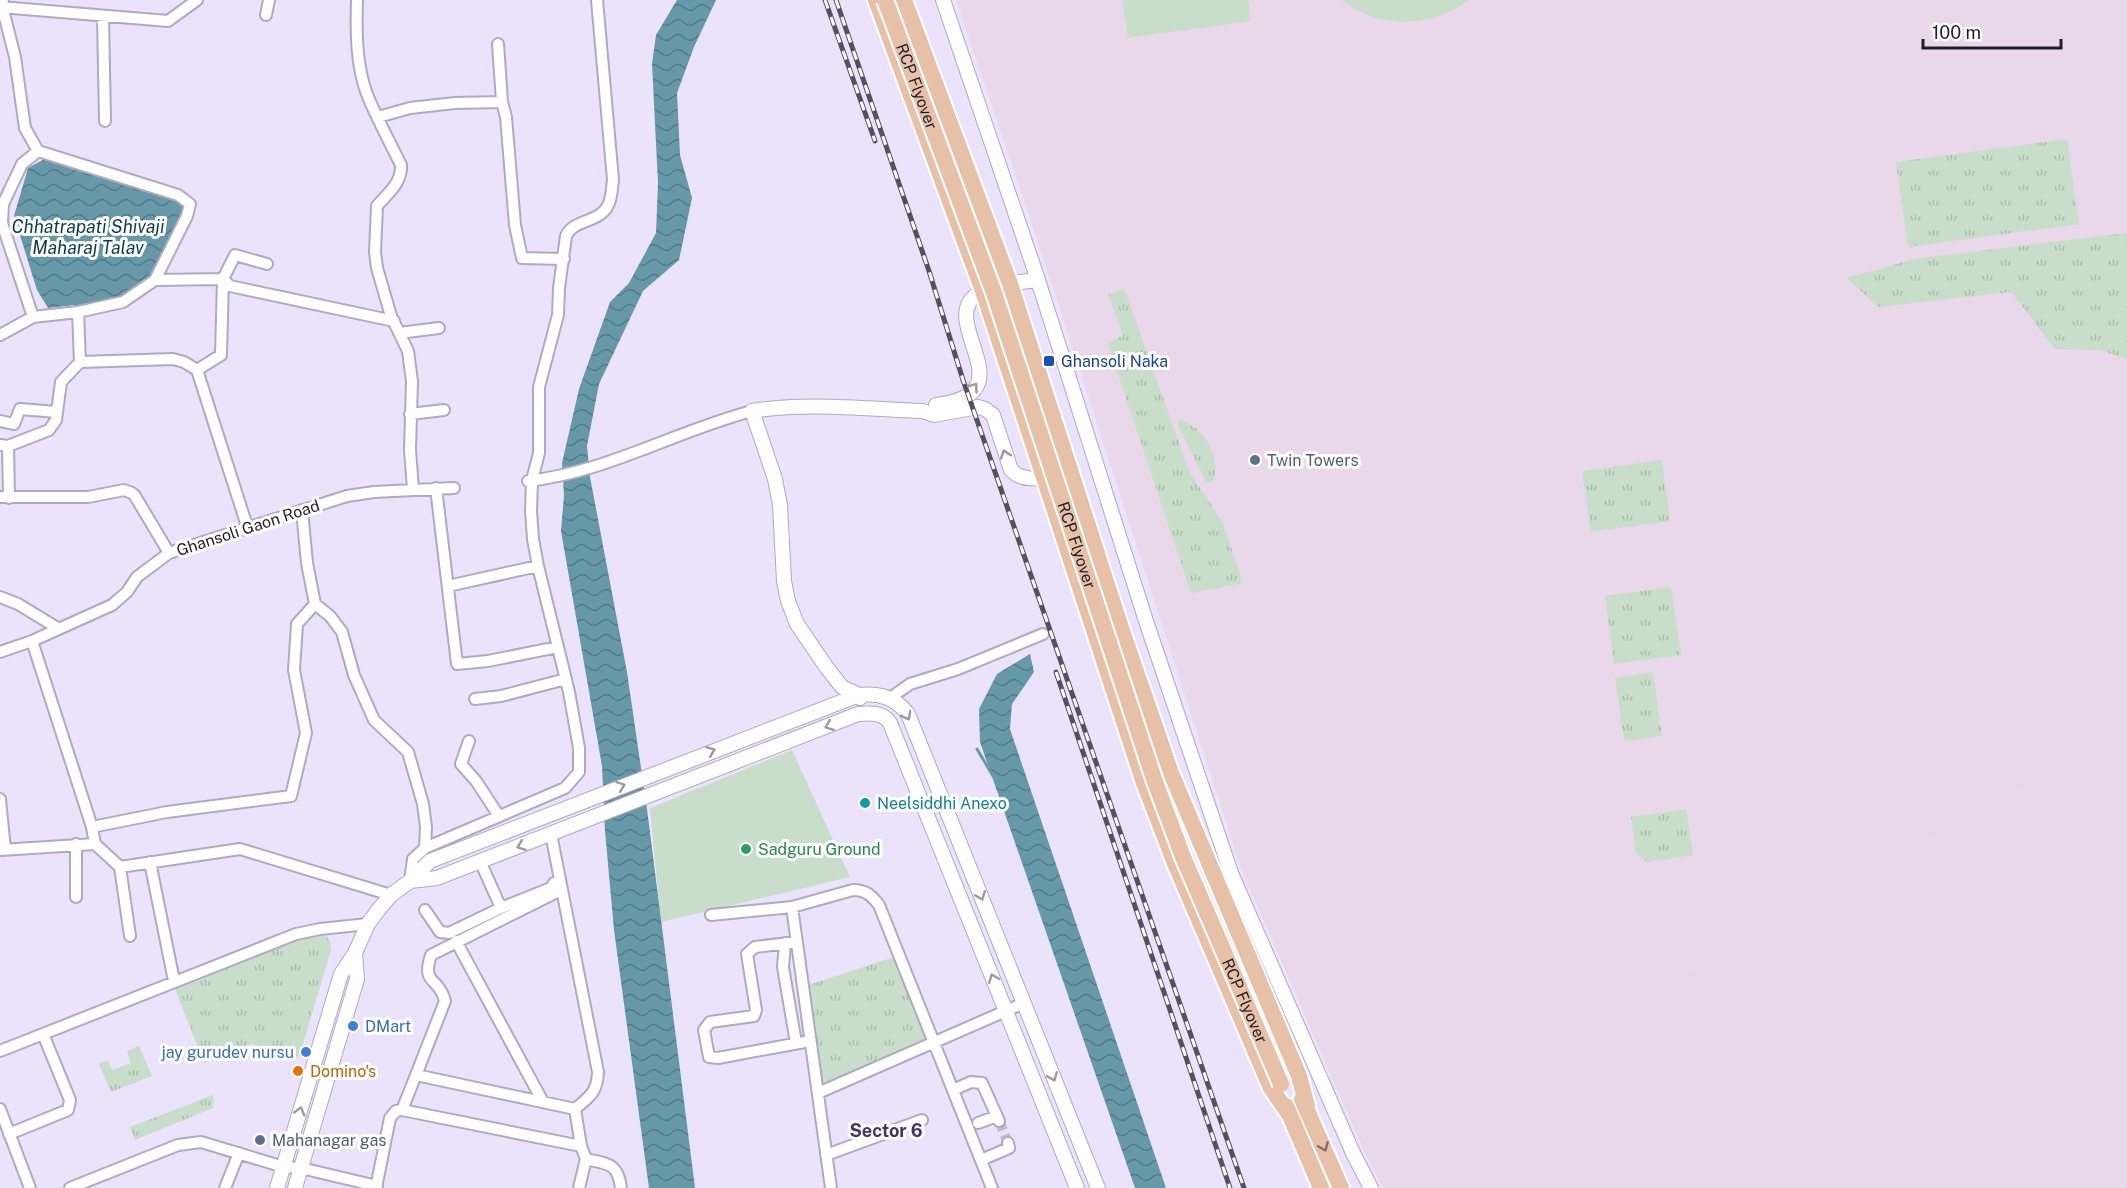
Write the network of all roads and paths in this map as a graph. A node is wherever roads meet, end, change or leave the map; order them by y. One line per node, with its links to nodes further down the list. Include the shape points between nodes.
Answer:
1 (197, 0): 12 (street, via 168,21)
2 (269, 0): 11 (street)
3 (357, 0): 15 (street, via 359,61 367,95)
4 (597, 0): 18 (street, via 613,180 610,202 600,215 568,231)
5 (876, 0): 24 (main road)
6 (885, 0): 102 (main road, RCP Flyover, bridge, via 994,292 1154,779 1183,857)
7 (895, 0): 102 (main road, RCP Flyover, via 1002,290 1163,776)
8 (904, 0): 23 (main road)
9 (943, 0): 21 (street)
10 (2, 4): 12 (street); 17 (street, via 15,57 25,128)
11 (266, 15)
12 (103, 17): 16 (street)
13 (498, 44): 14 (street)
14 (502, 102): 15 (street, via 455,102); 18 (street, via 522,258)
15 (378, 117): 27 (street, via 402,174 377,207 377,268)
16 (105, 121)
17 (38, 151): 20 (street, via 178,195 190,204); 26 (street, via 22,164 3,204 2,223)
18 (564, 259): 42 (street, via 558,315 539,387 540,453)
19 (267, 264): 22 (street, via 235,255)
20 (155, 280): 22 (street); 25 (street, via 123,302)
21 (1038, 280): 23 (street); 136 (street, via 1231,873)
22 (226, 282): 27 (street); 32 (street, via 221,355)
23 (1010, 284): 24 (street); 40 (main road)
24 (983, 291): 35 (street, one-way to 24, via 965,398 978,385 981,375 966,312 969,302); 41 (main road)
25 (78, 312): 26 (street); 31 (street)
26 (33, 317): 30 (street)
27 (394, 321): 29 (street)
28 (439, 328): 29 (street)
29 (399, 333): 37 (street, via 408,351 412,381)
30 (0, 335)
31 (80, 362): 32 (street, via 173,359); 36 (street, via 61,382)
32 (197, 370): 48 (street)
33 (444, 410): 37 (street)
34 (752, 411): 35 (street, via 806,406); 42 (street, via 717,420 629,456); 60 (street, via 780,505 788,601 797,624 827,668 842,687)
35 (923, 411): 41 (street, one-way to 35, via 1027,479 1011,470 993,416 985,409 934,415)
36 (57, 412): 38 (street, via 20,409 14,424); 39 (street, via 57,420 49,430)
37 (410, 414): 45 (street)
38 (0, 421)
39 (4, 445): 46 (street)
40 (1069, 469): 41 (street); 106 (main road, via 1172,772 1299,1076)
41 (1044, 477): 110 (main road, via 1144,783 1174,861 1271,1088)
42 (530, 480): 50 (street)
43 (436, 488): 44 (street, Ghansoli Gaon Road); 45 (street, Ghansoli Gaon Road); 51 (street)
44 (454, 488)
45 (413, 489): 47 (street, Ghansoli Gaon Road, via 347,496)
46 (4, 498): 49 (street, via 88,497 124,490 135,496)
47 (302, 510): 48 (street, Ghansoli Gaon Road); 53 (street)
48 (248, 526): 49 (street, Ghansoli Gaon Road)
49 (169, 553): 54 (street, Ghansoli Gaon Road, via 137,577 112,605)
50 (538, 566): 51 (street); 57 (street)
51 (448, 586): 57 (street, via 456,664)
52 (0, 597): 54 (street)
53 (315, 604): 69 (street, via 297,624 294,670 306,733 291,796 167,812); 73 (street, via 342,632 354,675 374,720 408,752 423,804)
54 (59, 629): 56 (street, Ghansoli Gaon Road)
55 (1043, 634): 61 (street, via 910,684)
56 (32, 641): 58 (street, Ghansoli Gaon Road); 69 (street)
57 (558, 647): 59 (street)
58 (0, 652)
59 (566, 680): 62 (street); 67 (street, via 579,748 579,772 565,788)
60 (859, 695): 61 (street); 63 (street); 66 (street, one-way to 60)
61 (890, 698): 94 (street, one-way to 94, via 908,714)
62 (475, 699)
63 (864, 714): 68 (street, one-way to 68); 95 (street, one-way to 63, via 891,723 882,716)
64 (469, 741): 67 (street, via 461,764)
65 (0, 799): 74 (street)
66 (565, 808): 68 (street); 79 (street, via 430,861)
67 (499, 816): 73 (street)
68 (571, 826): 70 (street)
69 (92, 827): 72 (street)
70 (551, 834): 75 (street, one-way to 75); 80 (street)
71 (76, 844): 72 (street); 74 (street); 82 (street)
72 (95, 844): 78 (street)
73 (425, 848): 79 (street, via 413,859)
74 (2, 850)
75 (480, 861): 79 (street, via 437,878); 84 (street)
76 (150, 862): 78 (street); 81 (street, via 240,849); 93 (street)
77 (552, 862): 84 (street, via 555,877 551,888)
78 (120, 867): 88 (street)
79 (410, 881): 81 (street)
80 (561, 890): 89 (street); 108 (street, via 598,1072 597,1087)
81 (391, 895): 87 (street)
82 (76, 897)
83 (792, 906): 86 (street); 90 (street); 98 (street, via 853,890 870,894 879,905)
84 (501, 908): 85 (street, via 449,933 440,932)
85 (424, 910)
86 (711, 915)
87 (368, 924): 92 (street); 93 (street, via 296,934)
88 (130, 936)
89 (456, 941): 101 (street, via 431,955 427,966 430,980 438,985 445,1001); 105 (street)
90 (797, 942): 91 (street); 97 (street)
91 (785, 943): 99 (street, via 783,967); 99 (street, via 755,947 747,954 754,1016 711,1022 704,1030 709,1057)
92 (356, 953): 120 (street, one-way to 92, via 341,974); 121 (street, via 357,979)
93 (174, 981): 96 (street)
94 (1024, 1003): 95 (street); 133 (street, one-way to 133)
95 (1006, 1011): 98 (street); 132 (street)
96 (43, 1034): 100 (street); 113 (street, via 69,1100 68,1110)
97 (810, 1041): 99 (street); 104 (street)
98 (934, 1042): 103 (street); 104 (street)
99 (796, 1043)
100 (0, 1051)
101 (416, 1075): 105 (street); 109 (street)
102 (1286, 1082): 106 (main road); 110 (main road)
103 (953, 1090): 112 (street, via 971,1082 982,1083 998,1118); 119 (street)
104 (818, 1093): 117 (street)
105 (543, 1102): 108 (street)
106 (1307, 1106): 135 (main road, one-way to 135)
107 (0, 1109): 113 (street)
108 (575, 1109): 115 (street)
109 (402, 1110): 115 (street); 122 (street, via 390,1118)
110 (1289, 1114): 134 (main road)
111 (922, 1119): 117 (street)
112 (978, 1123)
113 (9, 1134): 123 (street)
114 (1008, 1143): 119 (street, via 1009,1148)
115 (581, 1146): 118 (street)
116 (238, 1153): 120 (street); 124 (street, via 190,1142); 125 (street)
117 (826, 1155): 130 (street)
118 (586, 1159): 128 (street); 129 (street, via 610,1164 620,1176)
119 (981, 1160): 131 (street)
120 (284, 1167): 121 (street); 126 (street)
121 (301, 1168): 122 (street); 127 (street)
122 (377, 1187)
123 (30, 1188)
124 (70, 1188)
125 (225, 1188)
126 (277, 1188)
127 (295, 1188)
128 (579, 1188)
129 (621, 1188)
130 (831, 1188)
131 (992, 1188)
132 (1077, 1188)
133 (1098, 1188)
134 (1321, 1188)
135 (1341, 1188)
136 (1371, 1188)

